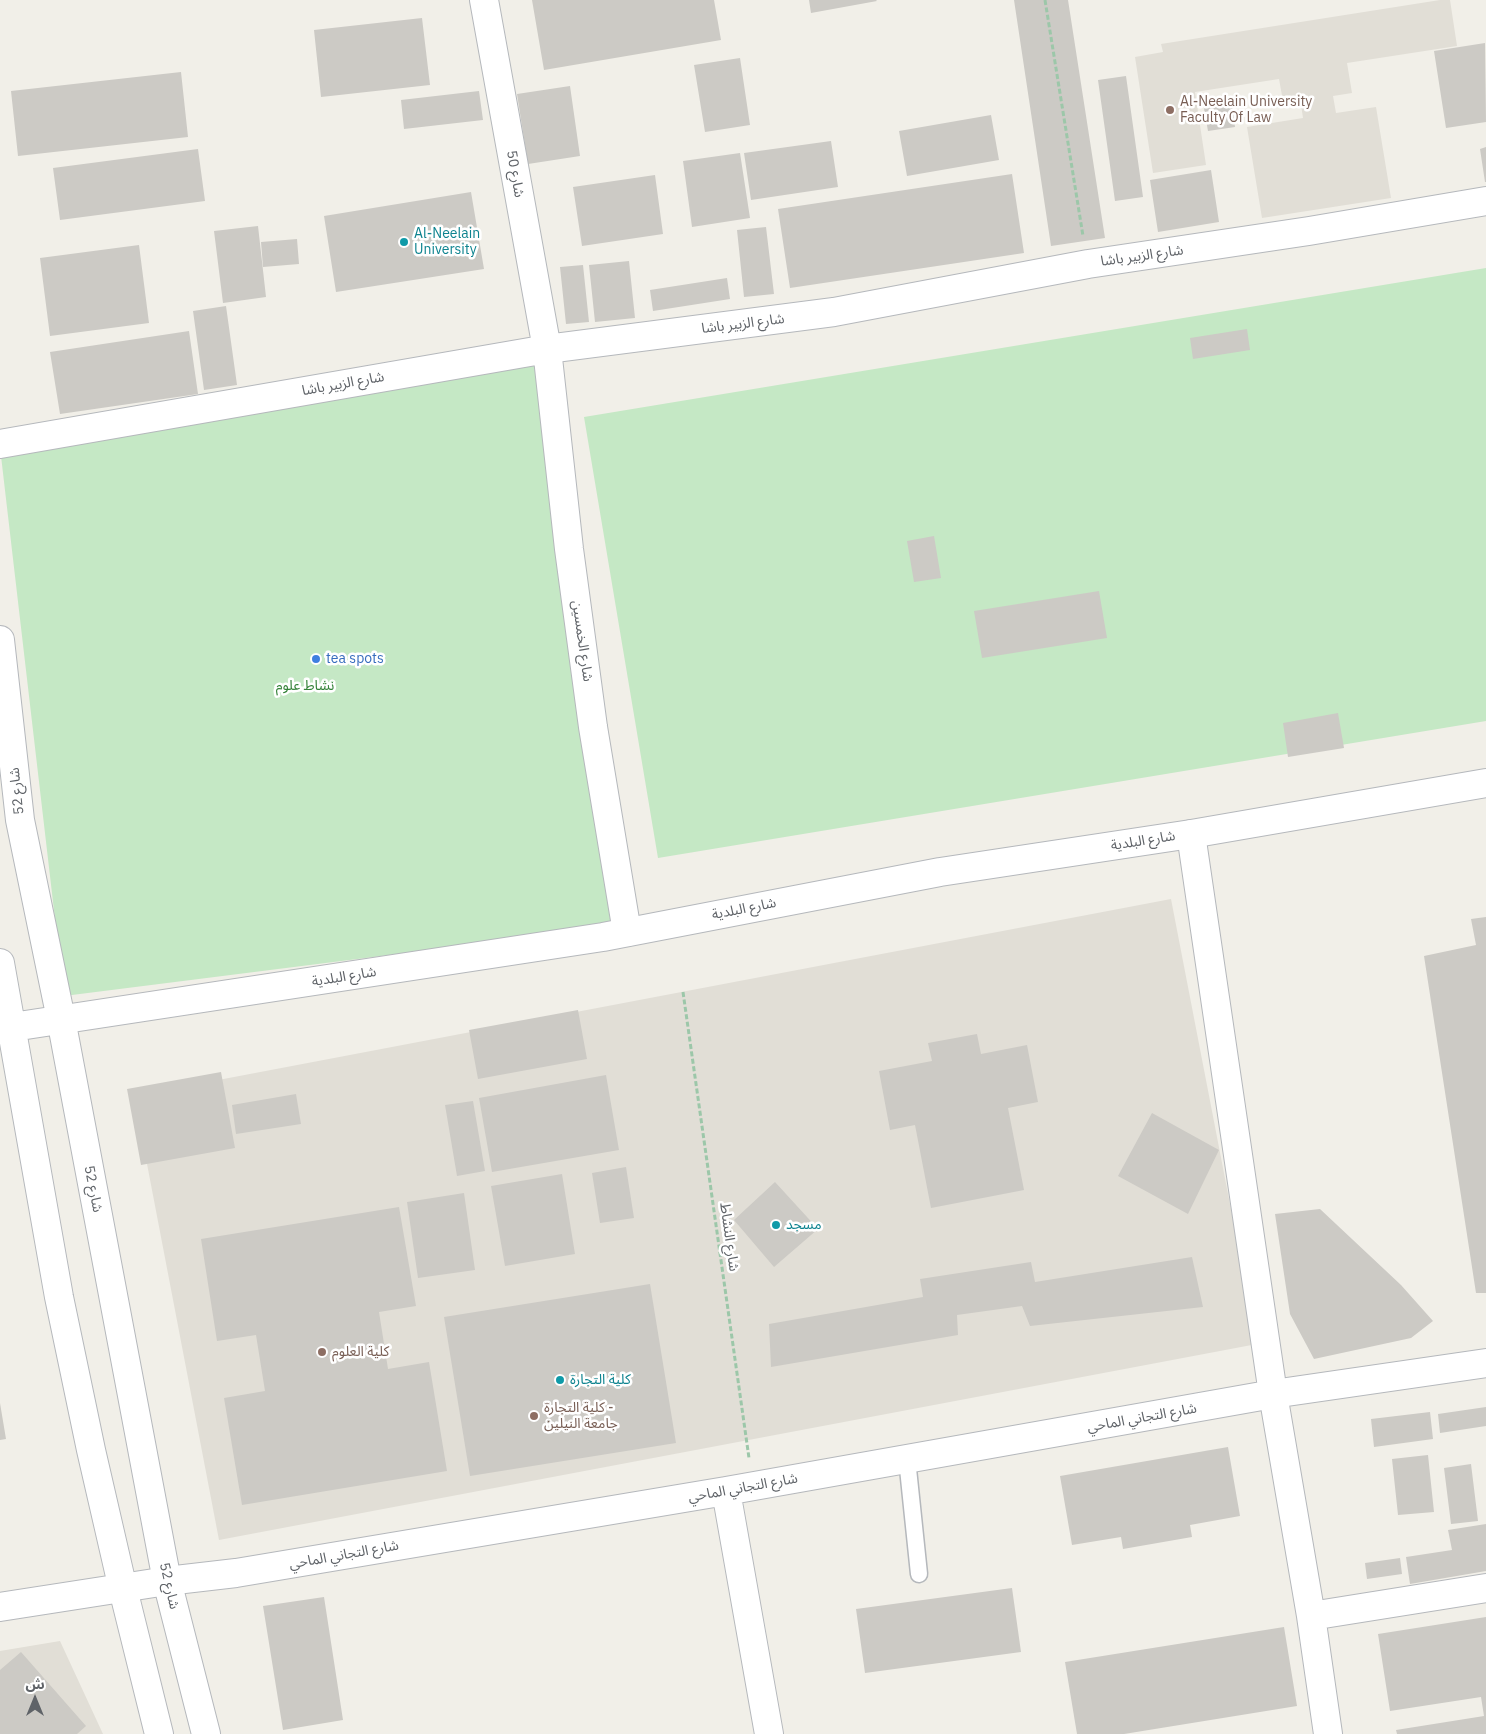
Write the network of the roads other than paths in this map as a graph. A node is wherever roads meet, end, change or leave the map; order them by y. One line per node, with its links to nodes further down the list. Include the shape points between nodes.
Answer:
1 (484, 0): 3 (street, شارع 50)
2 (1486, 201): 3 (street, شارع الزبير باشا, via 1088,264 834,312)
3 (547, 349): 4 (street, شارع الزبير باشا); 8 (street, شارع الخمسين, via 569,549)
4 (0, 444)
5 (0, 640): 10 (street, شارع 52, via 20,820)
6 (1486, 783): 7 (street, شارع البلدية)
7 (1191, 834): 8 (street, شارع البلدية, via 940,872); 13 (street)
8 (628, 932): 10 (street, شارع البلدية)
9 (0, 962): 11 (street)
10 (61, 1019): 11 (street, شارع البلدية); 17 (street, شارع 52)
11 (6, 1029): 19 (street, via 59,1297)
12 (1486, 1363): 13 (street, شارع التجاني الماحي)
13 (1273, 1394): 14 (street, شارع التجاني الماحي); 21 (street)
14 (907, 1459): 15 (street, شارع التجاني الماحي); 16 (lane)
15 (726, 1491): 17 (street, شارع التجاني الماحي, via 236,1573); 24 (street)
16 (919, 1574)
17 (167, 1581): 19 (street, شارع التجاني الماحي); 23 (street, شارع 52)
18 (1486, 1588): 21 (street)
19 (123, 1589): 20 (street, شارع التجاني الماحي); 22 (street)
20 (0, 1607)
21 (1311, 1616): 25 (street)
22 (160, 1734)
23 (206, 1734)
24 (769, 1734)
25 (1328, 1734)

